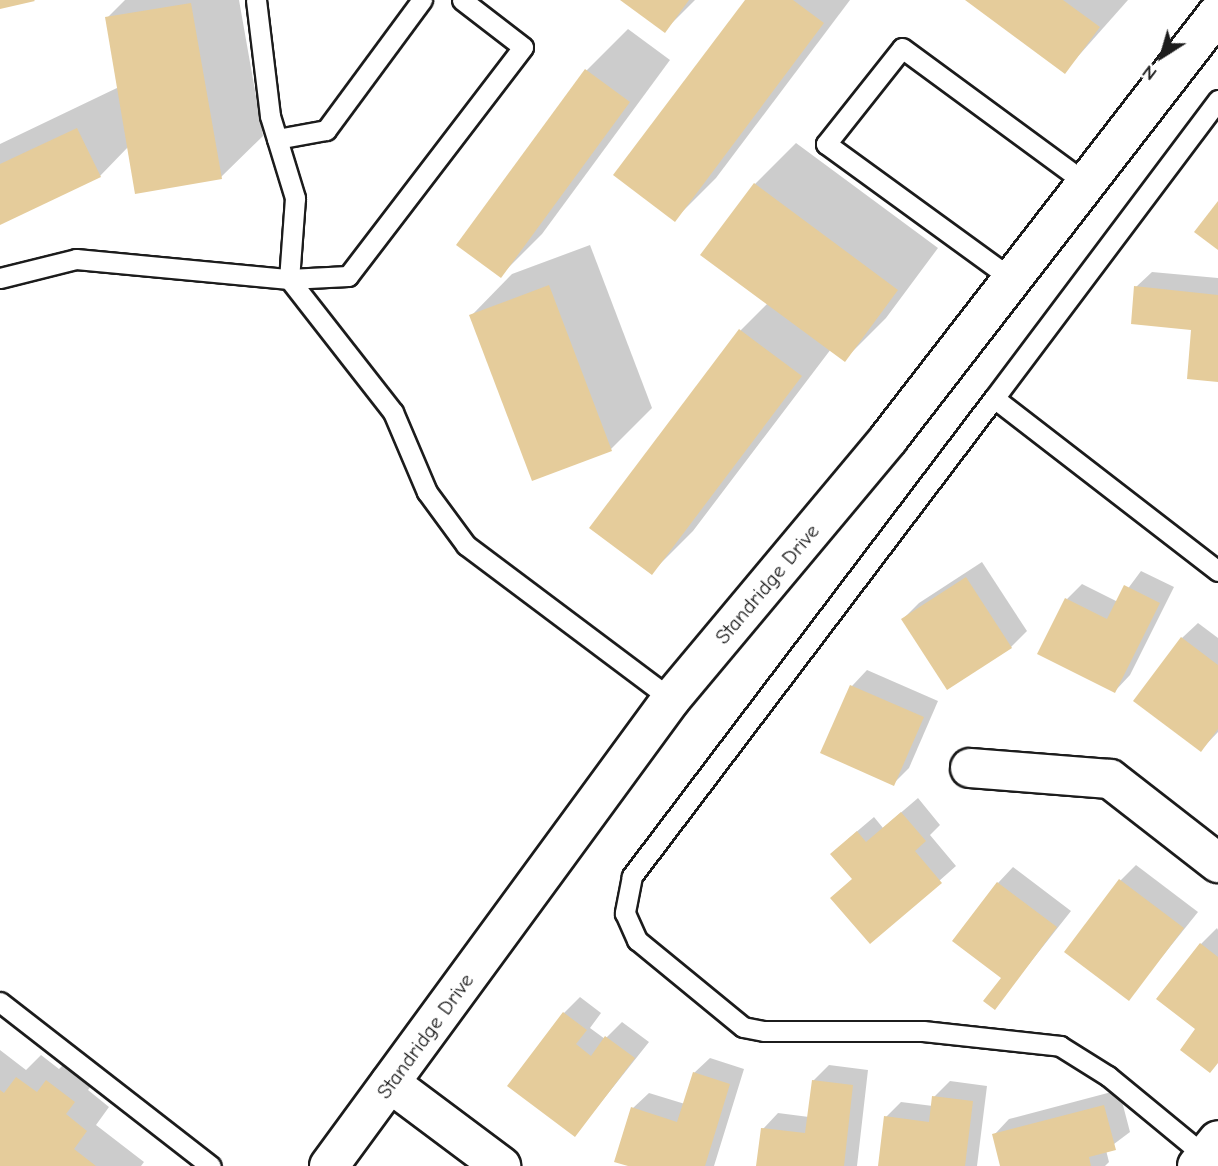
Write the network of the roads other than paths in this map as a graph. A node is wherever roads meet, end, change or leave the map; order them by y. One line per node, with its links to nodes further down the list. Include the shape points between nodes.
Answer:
1 (256, 0): 6 (lane)
2 (422, 0): 6 (lane, via 326,130)
3 (462, 0): 9 (lane, via 523,47 348,276)
4 (1218, 12): 7 (street, Standridge Drive)
5 (1218, 100): 11 (lane)
6 (277, 139): 9 (lane, via 295,198)
7 (1086, 183): 10 (street, Standridge Drive); 10 (lane, via 902,48 826,144)
8 (0, 278): 9 (lane, via 76,259)
9 (289, 279): 13 (lane, via 393,412 427,492 466,545)
10 (1012, 279): 13 (street, Standridge Drive, via 889,438)
11 (994, 398): 12 (lane); 18 (lane, via 632,877 625,913 637,940 743,1027 764,1031 923,1031 1060,1046 1108,1076)
12 (1218, 571)
13 (671, 699): 17 (street, Standridge Drive)
14 (970, 768): 15 (street, via 1110,779)
15 (1218, 863)
16 (0, 1002): 19 (lane)
17 (390, 1083): 20 (street, Standridge Drive); 21 (street)
18 (1207, 1154)
19 (208, 1165)
20 (329, 1166)
21 (501, 1166)

